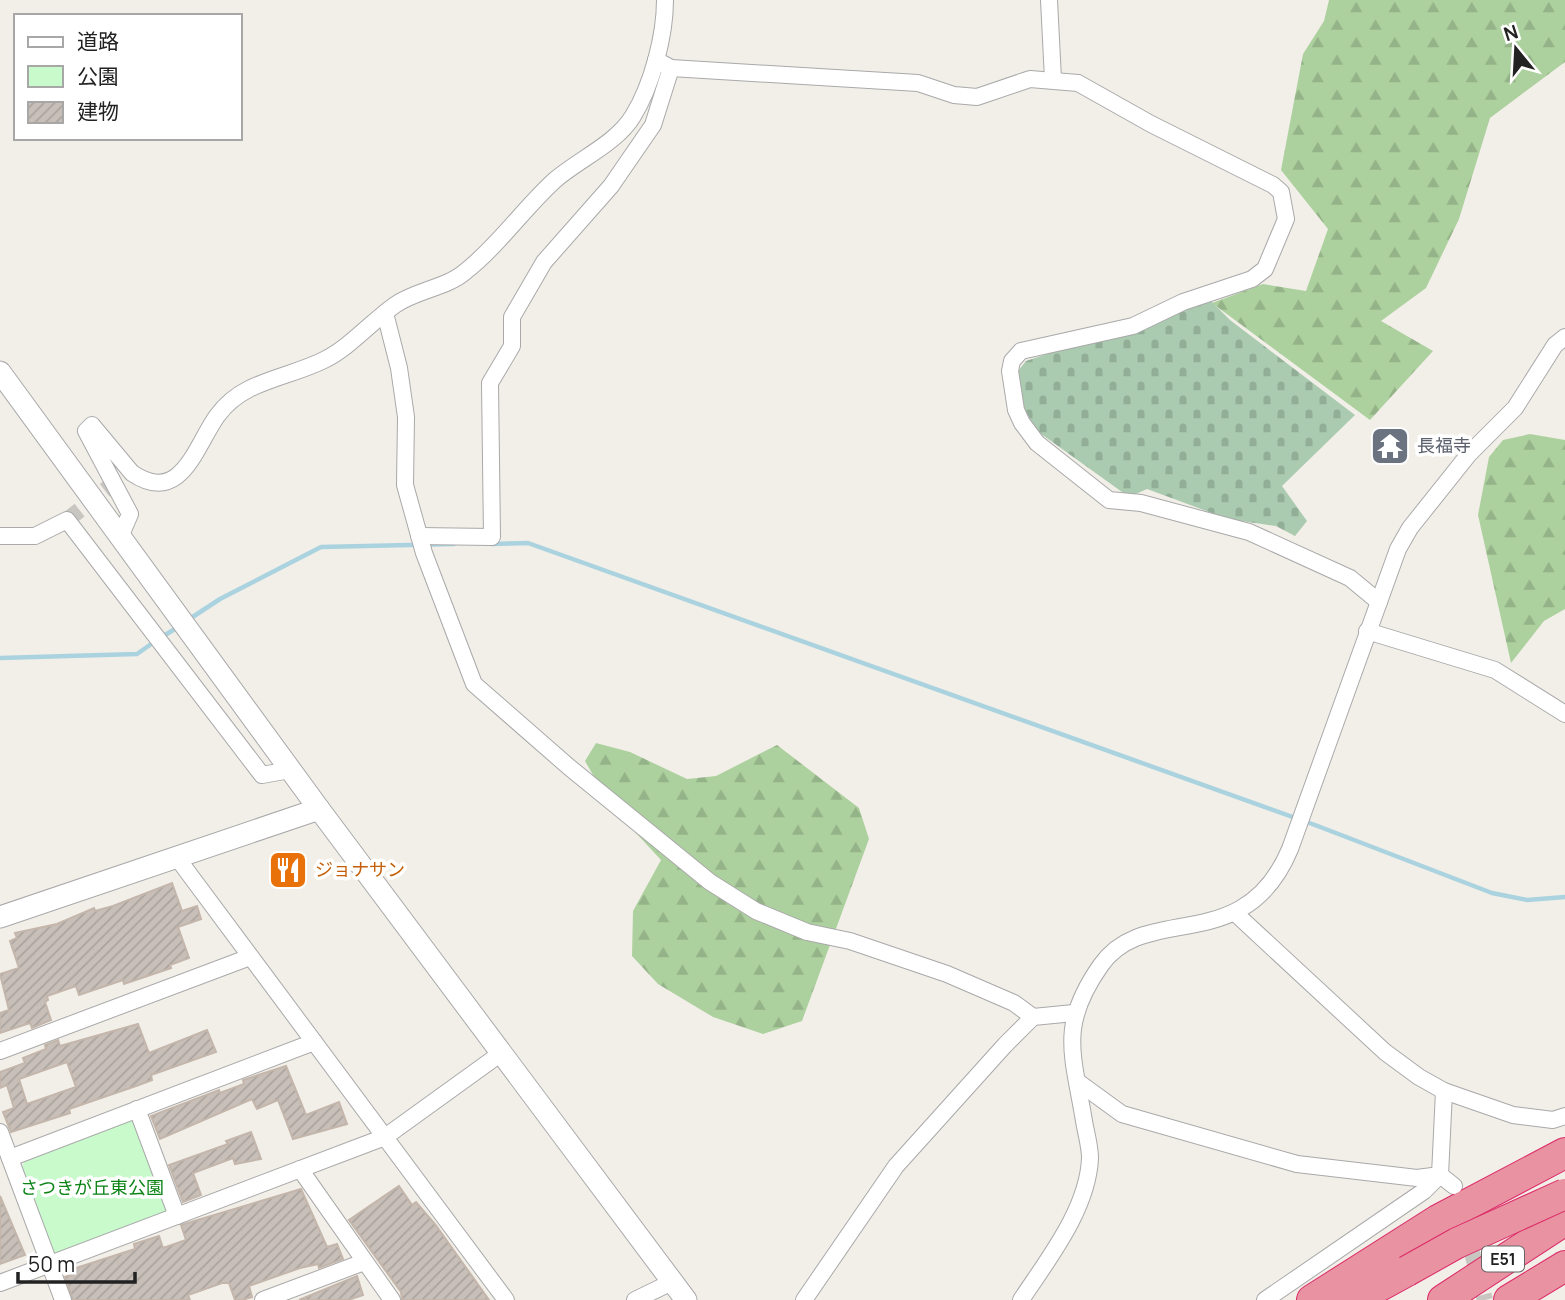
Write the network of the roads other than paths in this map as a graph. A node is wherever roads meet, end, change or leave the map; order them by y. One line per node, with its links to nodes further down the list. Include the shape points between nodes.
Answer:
1 (666, 0): 3 (street)
2 (1049, 0): 5 (street)
3 (656, 60): 4 (street); 6 (street, via 632,117 611,138 556,180 464,273 397,303)
4 (671, 68): 5 (street, via 918,83 954,96 977,97 1030,79); 11 (street, via 653,125 611,186 544,262 512,317 512,345 490,383 492,537)
5 (1053, 79): 12 (street, via 1091,89 1273,185 1281,192 1286,219 1265,270 1252,279 1183,302 1133,326 1021,351 1010,371 1022,423 1037,443 1109,500 1141,503 1249,532 1350,578)
6 (385, 313): 9 (street, via 326,360 233,399 193,457 168,482 125,477 92,425 86,431 130,514); 11 (street, via 406,417 405,485)
7 (1565, 337): 12 (street, via 1555,345 1515,408 1469,454 1410,528)
8 (0, 372): 9 (street)
9 (121, 535): 15 (street)
10 (0, 536): 15 (street, via 24,538 50,531 67,520 262,775)
11 (419, 536): 22 (street, via 474,684 710,882 756,911 807,932 850,941 947,974 1014,1003)
12 (1379, 602): 13 (street)
13 (1367, 631): 14 (street, via 1495,670); 18 (street, via 1282,869 1259,898)
14 (1565, 714)
15 (290, 770): 16 (street)
16 (319, 809): 17 (street); 25 (street)
17 (177, 859): 19 (street); 20 (street)
18 (1234, 913): 21 (street, via 1133,939 1116,948 1101,964); 27 (street, via 1385,1052)
19 (0, 917)
20 (250, 957): 23 (street); 24 (street)
21 (1074, 1013): 22 (street); 26 (street, via 1072,1047)
22 (1033, 1017): 51 (street, via 896,1166)
23 (314, 1042): 28 (street); 31 (street)
24 (0, 1051)
25 (500, 1054): 31 (street); 43 (street)
26 (1078, 1082): 35 (street, via 1122,1114 1297,1164 1417,1178); 52 (street, via 1090,1157 1085,1182 1080,1201)
27 (1444, 1091): 29 (street, via 1529,1119); 35 (street)
28 (137, 1109): 33 (street); 38 (street)
29 (1565, 1116)
30 (0, 1132): 33 (street)
31 (385, 1137): 34 (street); 48 (street)
32 (1565, 1153): 54 (highway, via 1438,1220)
33 (10, 1158): 41 (street)
34 (300, 1169): 38 (street); 40 (street)
35 (1440, 1175): 36 (street); 53 (street, via 1424,1191)
36 (1454, 1186)
37 (1565, 1194): 55 (highway, bridge, via 1479,1232)
38 (177, 1216): 41 (street)
39 (1565, 1220): 56 (highway, E51)
40 (365, 1262): 46 (street); 47 (street)
41 (50, 1264): 44 (street); 45 (street)
42 (1565, 1266): 57 (highway, E51)
43 (673, 1282): 49 (street); 50 (street)
44 (0, 1283)
45 (63, 1300)
46 (263, 1300)
47 (392, 1300)
48 (506, 1300)
49 (635, 1300)
50 (686, 1300)
51 (804, 1300)
52 (1021, 1300)
53 (1265, 1300)
54 (1312, 1300)
55 (1354, 1300)
56 (1443, 1300)
57 (1509, 1300)

